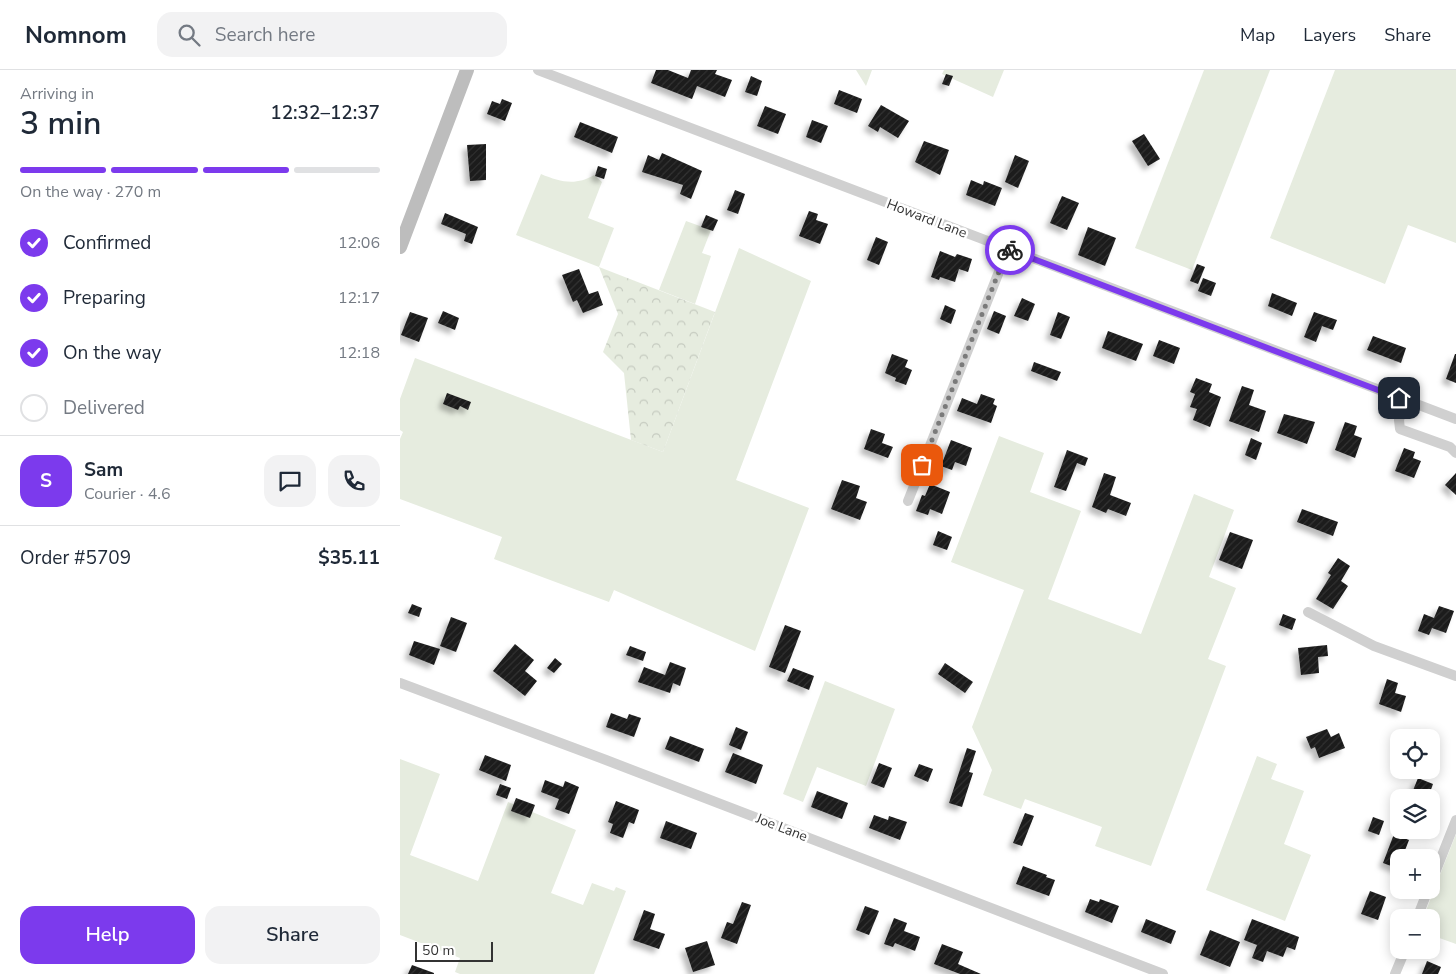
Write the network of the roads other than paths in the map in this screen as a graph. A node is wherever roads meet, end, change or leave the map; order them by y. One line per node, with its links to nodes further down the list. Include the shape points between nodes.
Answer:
1 (467, 70): 3 (main road)
2 (538, 70): 4 (street, Howard Lane)
3 (400, 247)
4 (1008, 249): 5 (street, Howard Lane); 8 (street)
5 (1405, 400): 6 (street, Howard Lane); 7 (street, via 1399,420 1400,429 1450,447)
6 (1456, 419)
7 (1456, 453)
8 (908, 501)
9 (1308, 612): 10 (street, via 1374,646)
10 (1456, 676)
11 (400, 683): 15 (street, Joe Lane)
12 (1456, 820): 13 (street)
13 (1440, 860)
14 (1401, 959): 16 (street)
15 (1163, 974)
16 (1395, 974)

